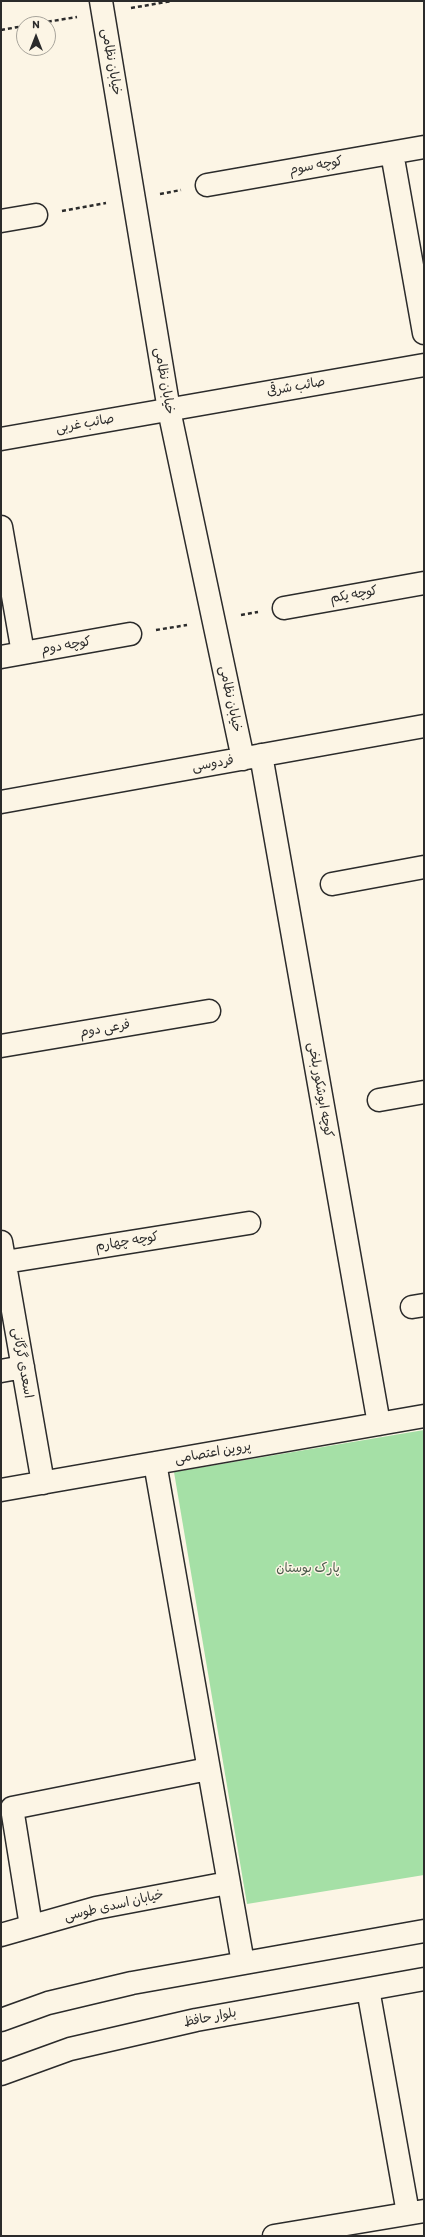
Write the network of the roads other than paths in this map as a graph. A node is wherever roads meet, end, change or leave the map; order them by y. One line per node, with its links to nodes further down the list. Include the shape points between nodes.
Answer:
1 (100, 1): 9 (street, خیابان نظامی)
2 (424, 147): 3 (street, کوچه سوم)
3 (392, 153): 4 (street, کوچه سوم); 7 (street)
4 (207, 185)
5 (36, 215): 6 (street)
6 (1, 221)
7 (424, 333)
8 (424, 364): 9 (street, صائب شرقی)
9 (169, 410): 10 (street, صائب غربی); 18 (street, خیابان نظامی)
10 (1, 439)
11 (1, 527): 15 (street)
12 (424, 583): 13 (street, کوچه یکم)
13 (284, 608)
14 (130, 634): 15 (street, کوچه دوم)
15 (23, 653): 16 (street, کوچه دوم)
16 (1, 657)
17 (424, 726): 18 (street, فردوسی)
18 (252, 757): 19 (street, فردوسی); 31 (street, کوچه ابوشکور بلخی)
19 (1, 802)
20 (424, 867): 21 (street)
21 (332, 884)
22 (209, 1011): 23 (street, فرعی دوم)
23 (1, 1046)
24 (424, 1092): 25 (street)
25 (380, 1100)
26 (249, 1223): 27 (street, کوچه چهارم)
27 (3, 1252): 28 (street, اسعدی گرگانی)
28 (23, 1367): 29 (street); 33 (street, اسعدی گرگانی)
29 (1, 1371)
30 (424, 1416): 31 (street, پروین اعتصامی)
31 (380, 1424): 32 (street, پروین اعتصامی)
32 (154, 1464): 33 (street, پروین اعتصامی); 35 (street)
33 (43, 1483): 34 (street, پروین اعتصامی)
34 (1, 1490)
35 (208, 1769): 36 (street); 37 (street, via 12,1808)
36 (228, 1882): 37 (street, خیابان اسدی طوسی, via 96,1908); 40 (street)
37 (31, 1926): 39 (street, خیابان اسدی طوسی)
38 (424, 1931): 40 (street)
39 (1, 1935)
40 (243, 1964): 43 (street, via 132,1983 48,2003)
41 (424, 1979): 42 (street, بلوار حافظ)
42 (368, 1989): 44 (street, بلوار حافظ, via 196,2020 70,2049); 45 (street)
43 (1, 2020)
44 (1, 2074)
45 (416, 2212): 46 (street)
46 (274, 2236)

